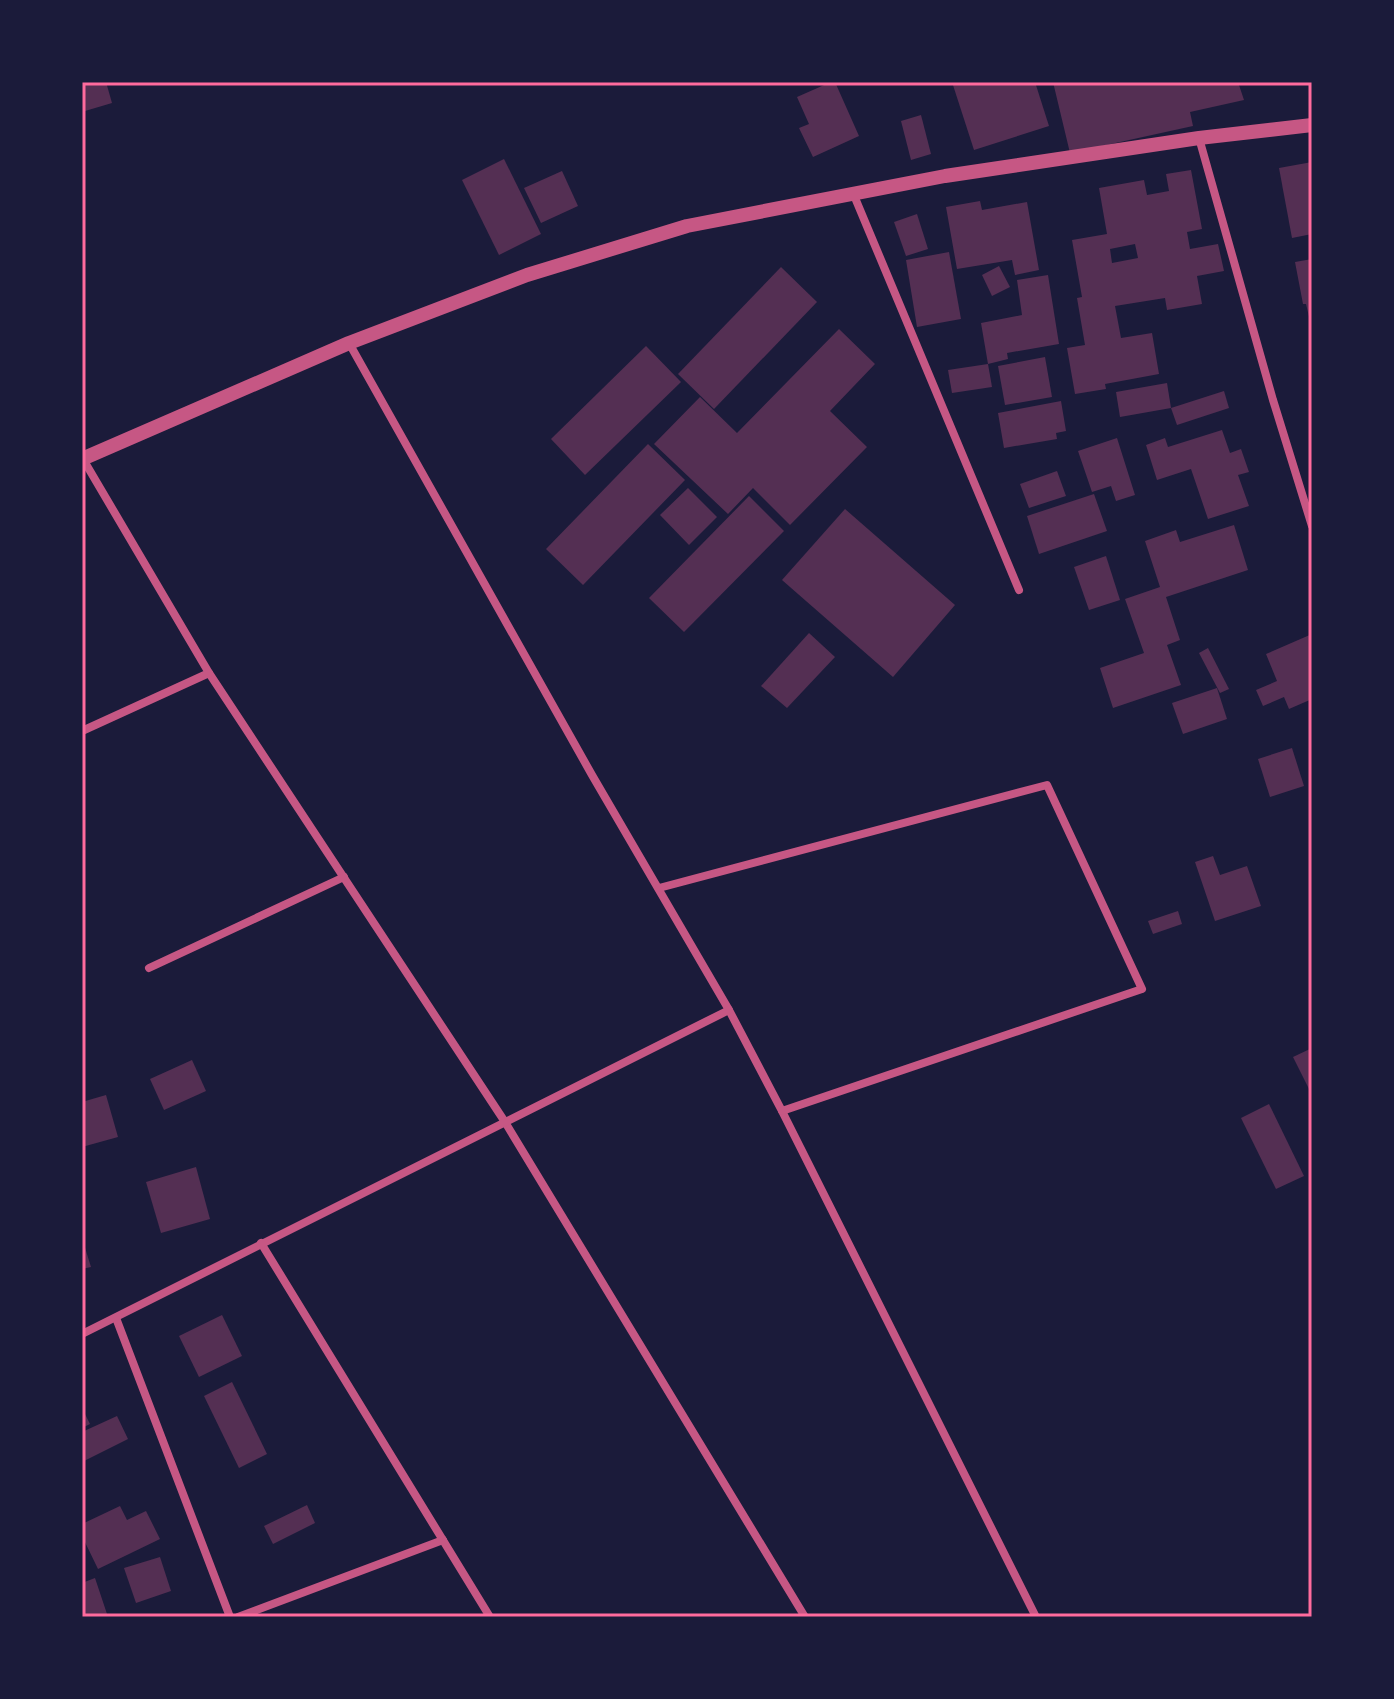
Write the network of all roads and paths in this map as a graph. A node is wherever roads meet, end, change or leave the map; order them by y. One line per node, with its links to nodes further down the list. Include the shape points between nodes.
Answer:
1 (1312, 125): 2 (street)
2 (1199, 138): 3 (street); 6 (street)
3 (853, 193): 4 (street, via 687,226 527,275); 7 (street)
4 (349, 343): 5 (street); 11 (street)
5 (82, 459): 8 (street)
6 (1312, 526)
7 (1019, 590)
8 (209, 673): 9 (street); 10 (street)
9 (82, 731)
10 (344, 877): 12 (street); 15 (street)
11 (659, 888): 13 (street); 14 (street, via 1047,785 1142,989)
12 (149, 968)
13 (729, 1010): 14 (street); 15 (street)
14 (782, 1111): 24 (street)
15 (505, 1122): 16 (street); 23 (street)
16 (261, 1243): 17 (street); 19 (street)
17 (116, 1318): 18 (street); 20 (street)
18 (82, 1334)
19 (443, 1540): 21 (street); 22 (street)
20 (230, 1617)
21 (238, 1617)
22 (490, 1617)
23 (805, 1617)
24 (1036, 1617)

